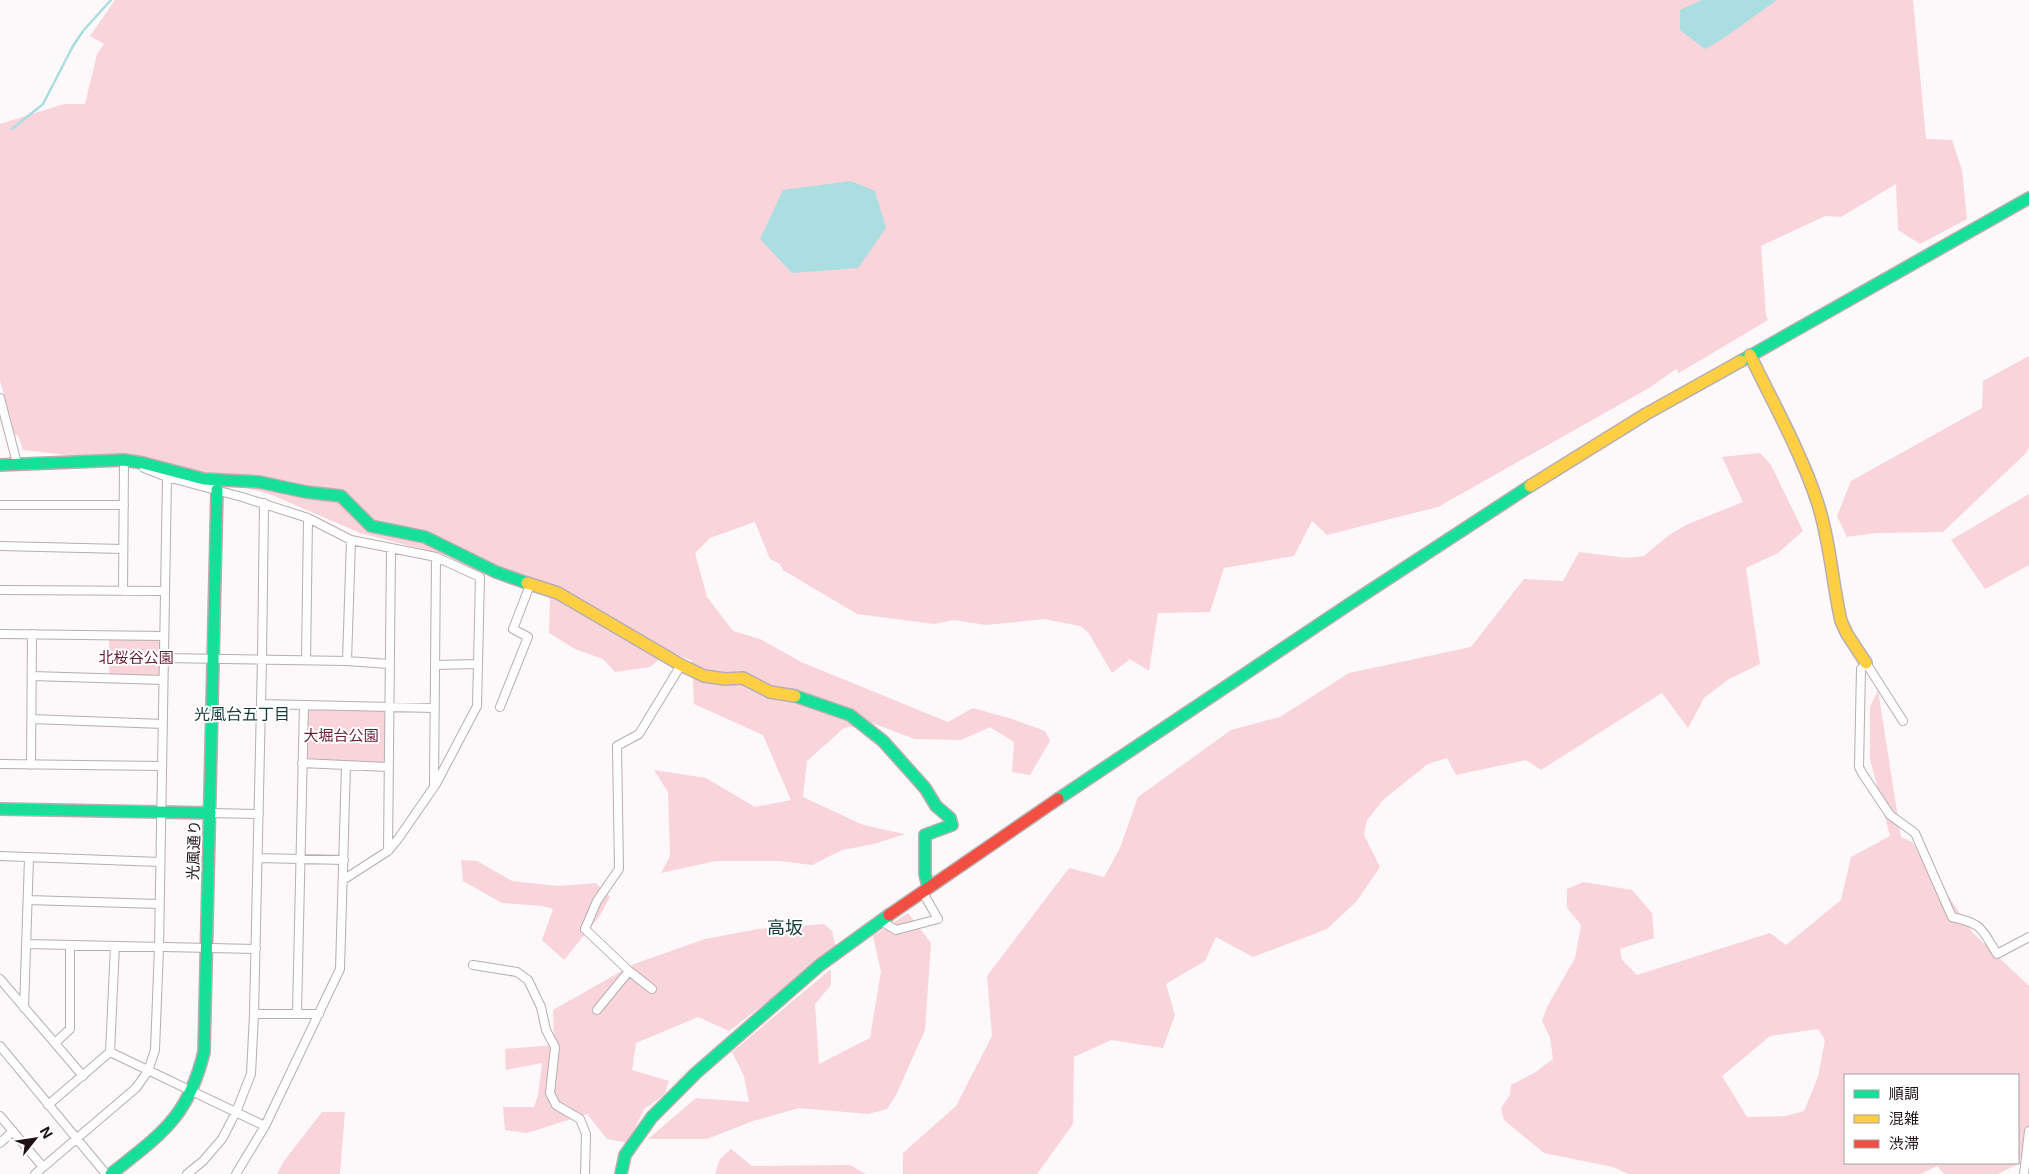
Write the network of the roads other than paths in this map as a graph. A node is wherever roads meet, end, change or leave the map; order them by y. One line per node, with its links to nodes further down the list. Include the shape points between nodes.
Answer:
1 (2029, 198): 2 (street)
2 (1750, 355): 30 (street, via 1817,502 1841,621); 64 (street, via 1646,414 1500,505)
3 (0, 398): 5 (street)
4 (124, 460): 5 (street); 7 (street); 11 (street); 18 (street, via 204,479 259,482 341,496 371,526 426,537)
5 (17, 463): 6 (street)
6 (0, 465)
7 (167, 477): 8 (street); 21 (street)
8 (217, 490): 9 (street); 26 (street, 光風通り)
9 (264, 503): 12 (street); 27 (street)
10 (0, 505): 11 (street)
11 (124, 506): 15 (street)
12 (308, 518): 13 (street); 28 (street)
13 (351, 540): 16 (street); 29 (street)
14 (0, 546): 15 (street)
15 (124, 549): 20 (street)
16 (391, 549): 17 (street); 31 (street)
17 (436, 557): 32 (street); 33 (street, via 480,577)
18 (530, 585): 34 (street, via 558,593); 40 (street, via 513,629 528,637)
19 (0, 590): 20 (street)
20 (123, 591): 21 (street)
21 (165, 591): 24 (street)
22 (0, 634): 23 (street)
23 (32, 634): 24 (street); 35 (street)
24 (164, 636): 25 (street)
25 (164, 658): 26 (street); 36 (street)
26 (213, 659): 27 (street); 54 (street, 光風通り)
27 (262, 660): 28 (street); 37 (street)
28 (306, 660): 29 (street)
29 (348, 661): 31 (street)
30 (1866, 663): 43 (street); 68 (street, via 1860,669 1859,768 1890,815 1915,833 1952,917 1974,922 1997,954)
31 (389, 664): 39 (street)
32 (434, 664): 33 (street); 41 (street)
33 (477, 664): 51 (street, via 477,706)
34 (681, 665): 64 (street, via 704,676 743,678 770,692 791,694 850,715 883,741 925,788 936,806 950,818 952,825 935,828 925,835); 76 (street, via 639,734 617,746 619,869 597,901 585,929)
35 (32, 676): 36 (street); 42 (street)
36 (163, 680): 44 (street)
37 (261, 704): 38 (street); 55 (street)
38 (304, 705): 39 (street); 46 (street)
39 (389, 707): 41 (street); 50 (street)
40 (500, 707)
41 (434, 708): 51 (street)
42 (32, 719): 44 (street); 47 (street)
43 (1903, 721)
44 (163, 724): 48 (street)
45 (0, 764): 47 (street)
46 (302, 764): 49 (street); 60 (street)
47 (32, 765): 48 (street)
48 (162, 766): 53 (street)
49 (346, 766): 50 (street); 61 (street)
50 (387, 768): 56 (street)
51 (434, 787): 56 (street)
52 (0, 809): 53 (street)
53 (161, 812): 54 (street); 62 (street)
54 (210, 813): 55 (street); 73 (street, 光風通り)
55 (259, 814): 59 (street)
56 (388, 851): 63 (street)
57 (0, 856): 58 (street)
58 (29, 858): 62 (street); 65 (street)
59 (258, 858): 60 (street); 74 (street)
60 (300, 859): 61 (street); 81 (street)
61 (344, 860): 63 (street)
62 (160, 862): 66 (street)
63 (343, 880): 83 (street, via 340,969)
64 (925, 889): 67 (street); 67 (street, via 938,919 896,930)
65 (28, 900): 66 (street); 69 (street)
66 (159, 904): 72 (street)
67 (881, 921): 105 (street, via 820,965 696,1073 652,1116 625,1155)
68 (2029, 937)
69 (27, 944): 70 (street); 79 (street)
70 (70, 945): 71 (street); 84 (street, via 70,1028)
71 (115, 946): 72 (street); 86 (street)
72 (159, 947): 73 (street); 87 (street, via 155,1050)
73 (206, 947): 74 (street); 89 (street, 光風通り, via 204,1052)
74 (256, 949): 82 (street)
75 (473, 965): 104 (street, via 516,972 528,980 555,1047 550,1093 556,1105 580,1119 586,1134)
76 (629, 971): 78 (street); 80 (street)
77 (0, 979): 79 (street)
78 (652, 989)
79 (24, 1008): 84 (street)
80 (597, 1010)
81 (297, 1013): 82 (street); 83 (street)
82 (254, 1014): 91 (street, via 251,1074)
83 (319, 1014): 93 (street)
84 (55, 1043): 88 (street)
85 (0, 1046): 90 (street)
86 (110, 1052): 87 (street); 88 (street)
87 (149, 1070): 89 (street); 96 (street, via 136,1088)
88 (83, 1076): 90 (street)
89 (193, 1091): 91 (street); 101 (street, 光風通り, via 170,1125)
90 (48, 1105): 96 (street)
91 (236, 1112): 93 (street); 102 (street, via 222,1139)
92 (0, 1116): 94 (street)
93 (266, 1126): 103 (street)
94 (13, 1131): 97 (street); 98 (street)
95 (2029, 1131): 106 (street)
96 (77, 1139): 98 (street); 100 (street)
97 (0, 1143)
98 (43, 1167): 99 (street)
99 (34, 1174)
100 (106, 1174)
101 (111, 1174)
102 (187, 1174)
103 (236, 1174)
104 (585, 1174)
105 (621, 1174)
106 (2024, 1174)

